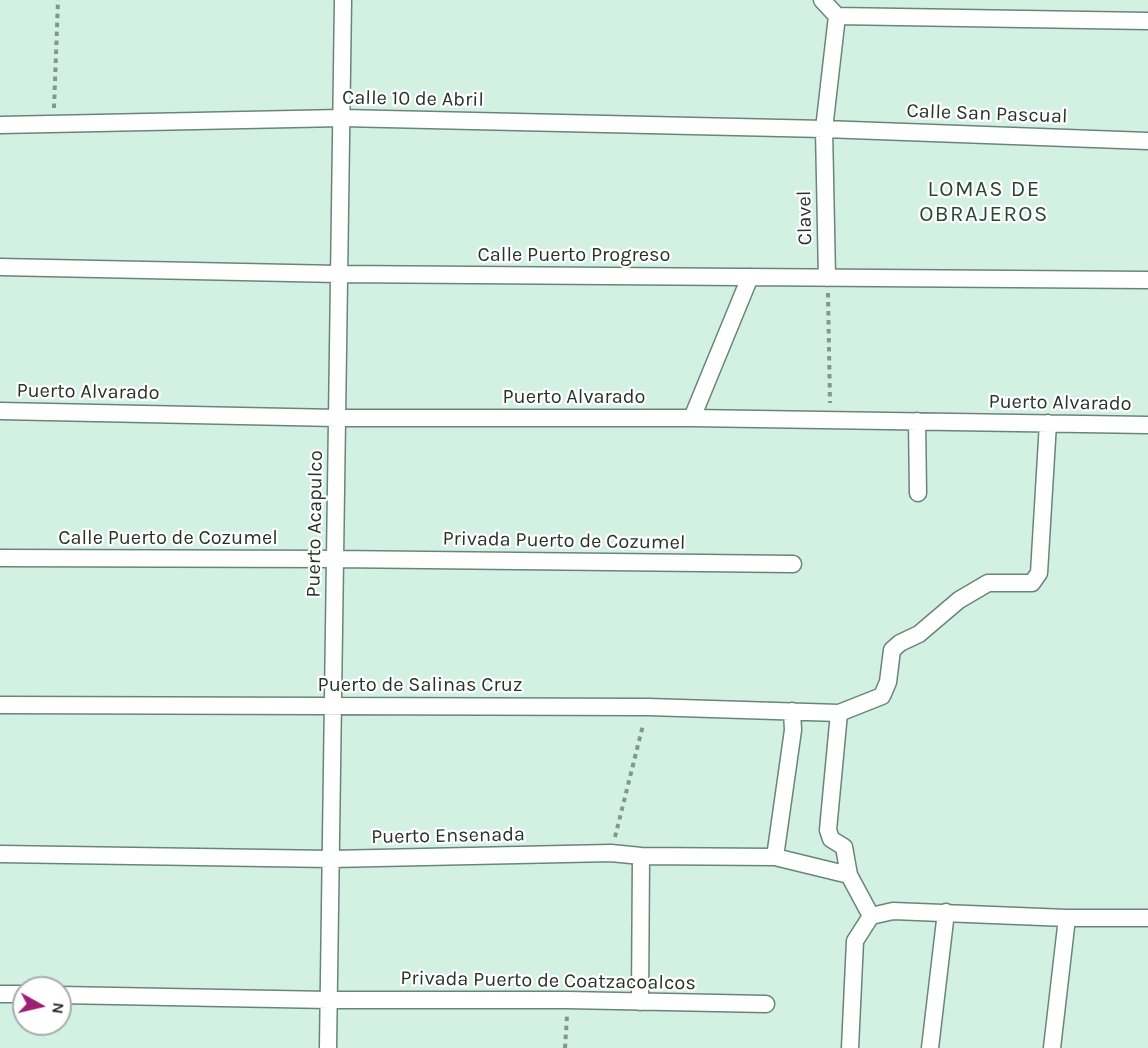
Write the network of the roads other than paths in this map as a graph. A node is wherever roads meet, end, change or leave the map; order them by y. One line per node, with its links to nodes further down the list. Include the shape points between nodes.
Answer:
1 (343, 0): 5 (street, Puerto Acapulco)
2 (822, 0): 3 (street)
3 (837, 16): 4 (street); 7 (street, Clavel)
4 (1148, 21)
5 (342, 118): 6 (street, Calle 10 de Abril); 7 (street, Calle 10 de Abril); 10 (street, Puerto Acapulco)
6 (0, 125)
7 (824, 129): 8 (street, Calle San Pascual); 12 (street, Clavel)
8 (1148, 141)
9 (0, 267): 10 (street, Calle Puerto Progreso)
10 (339, 274): 11 (street, Calle Puerto Progreso); 15 (street, Puerto Acapulco)
11 (750, 277): 12 (street, Calle Puerto Progreso); 16 (street)
12 (827, 278): 13 (street, Calle Puerto Progreso)
13 (1148, 280)
14 (0, 411): 15 (street, Puerto Alvarado)
15 (337, 418): 16 (street, Puerto Alvarado); 22 (street, Puerto Acapulco)
16 (692, 418): 17 (street, Puerto Alvarado)
17 (917, 421): 18 (street, Puerto Alvarado); 20 (street)
18 (1048, 423): 19 (street, Puerto Alvarado); 27 (street, via 1039,573 1032,583 988,583 959,600 919,634 892,650 882,696)
19 (1148, 425)
20 (918, 493)
21 (0, 558): 22 (street, Calle Puerto de Cozumel)
22 (335, 559): 23 (street, Privada Puerto de Cozumel); 25 (street, Puerto Acapulco)
23 (793, 564)
24 (0, 705): 25 (street, Puerto de Salinas Cruz)
25 (333, 706): 26 (street, Puerto de Salinas Cruz); 31 (street, Puerto Acapulco)
26 (792, 711): 27 (street, Puerto de Salinas Cruz); 30 (street, via 793,730)
27 (839, 713): 32 (street, via 828,830 831,839 844,847)
28 (0, 854): 31 (street, Puerto Ensenada)
29 (641, 856): 30 (street, Puerto Ensenada); 31 (street, Puerto Ensenada, via 610,853); 39 (street)
30 (775, 857): 32 (street, Puerto Ensenada)
31 (331, 860): 38 (street, Puerto Acapulco)
32 (849, 875): 35 (street)
33 (946, 912): 35 (street, via 893,911); 36 (street); 43 (street)
34 (1148, 913): 36 (street)
35 (871, 916): 42 (street, via 855,941)
36 (1067, 918): 44 (street)
37 (72, 995): 38 (street, Privada Puerto de Coatzacoalcos)
38 (329, 1000): 39 (street, Privada Puerto de Coatzacoalcos); 41 (street, Puerto Acapulco)
39 (640, 1002): 40 (street, Privada Puerto de Coatzacoalcos)
40 (766, 1004)
41 (328, 1048)
42 (849, 1048)
43 (930, 1048)
44 (1052, 1048)

